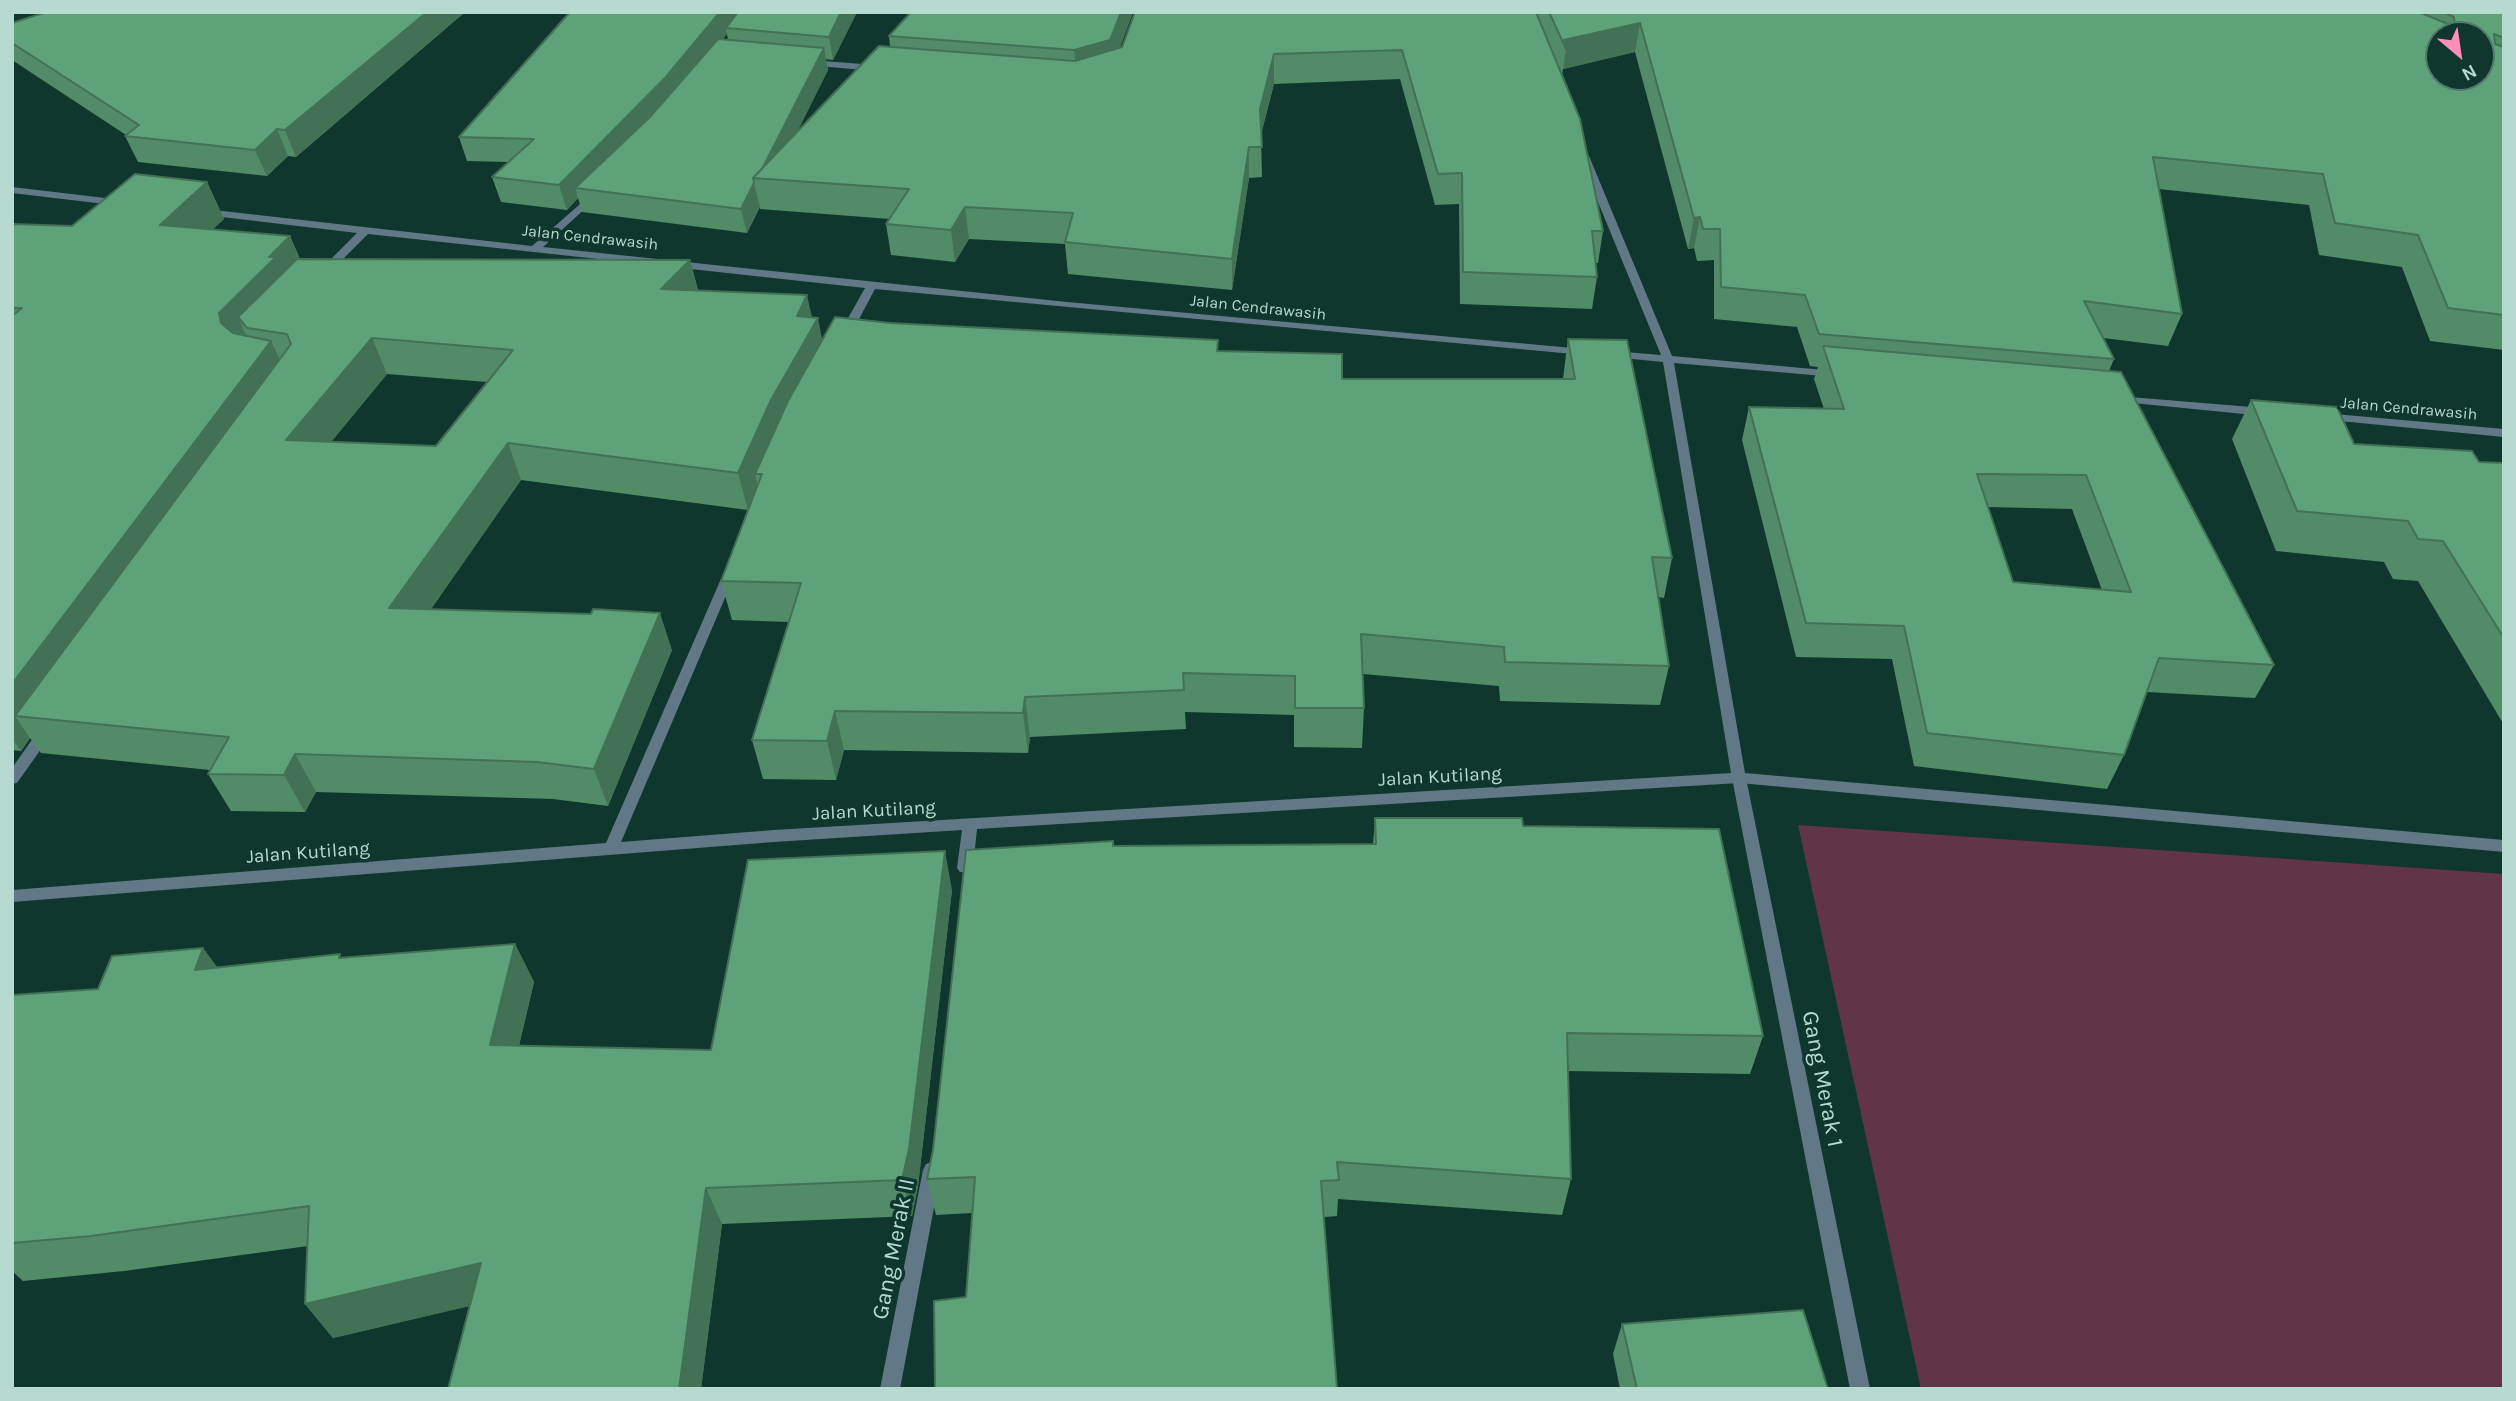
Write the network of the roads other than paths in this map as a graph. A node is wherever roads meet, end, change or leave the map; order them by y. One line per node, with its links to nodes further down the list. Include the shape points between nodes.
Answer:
1 (802, 63): 2 (street)
2 (883, 69)
3 (1577, 138): 13 (street, Gang Merak 1)
4 (605, 185): 9 (street)
5 (12, 190): 6 (street)
6 (137, 205)
7 (192, 211): 8 (street, Jalan Cendrawasih)
8 (365, 231): 9 (street, Jalan Cendrawasih); 10 (street)
9 (536, 248): 11 (street, Jalan Cendrawasih)
10 (319, 277)
11 (872, 285): 12 (street); 13 (street, Jalan Cendrawasih)
12 (840, 344)
13 (1668, 359): 14 (street, Jalan Cendrawasih); 21 (street, Gang Merak 1)
14 (1849, 375)
15 (2100, 397): 16 (street)
16 (2281, 413)
17 (2309, 416): 18 (street, Jalan Cendrawasih)
18 (2504, 433)
19 (738, 553): 25 (street)
20 (52, 724): 22 (street)
21 (1739, 778): 23 (street, Jalan Kutilang); 24 (street, Jalan Kutilang); 30 (street, Gang Merak 1)
22 (12, 779)
23 (970, 824): 25 (street, Jalan Kutilang); 26 (street)
24 (2504, 846)
25 (611, 849): 27 (street, Jalan Kutilang)
26 (964, 880)
27 (12, 895)
28 (933, 1158): 29 (street, Gang Merak II)
29 (890, 1389)
30 (1860, 1389)

